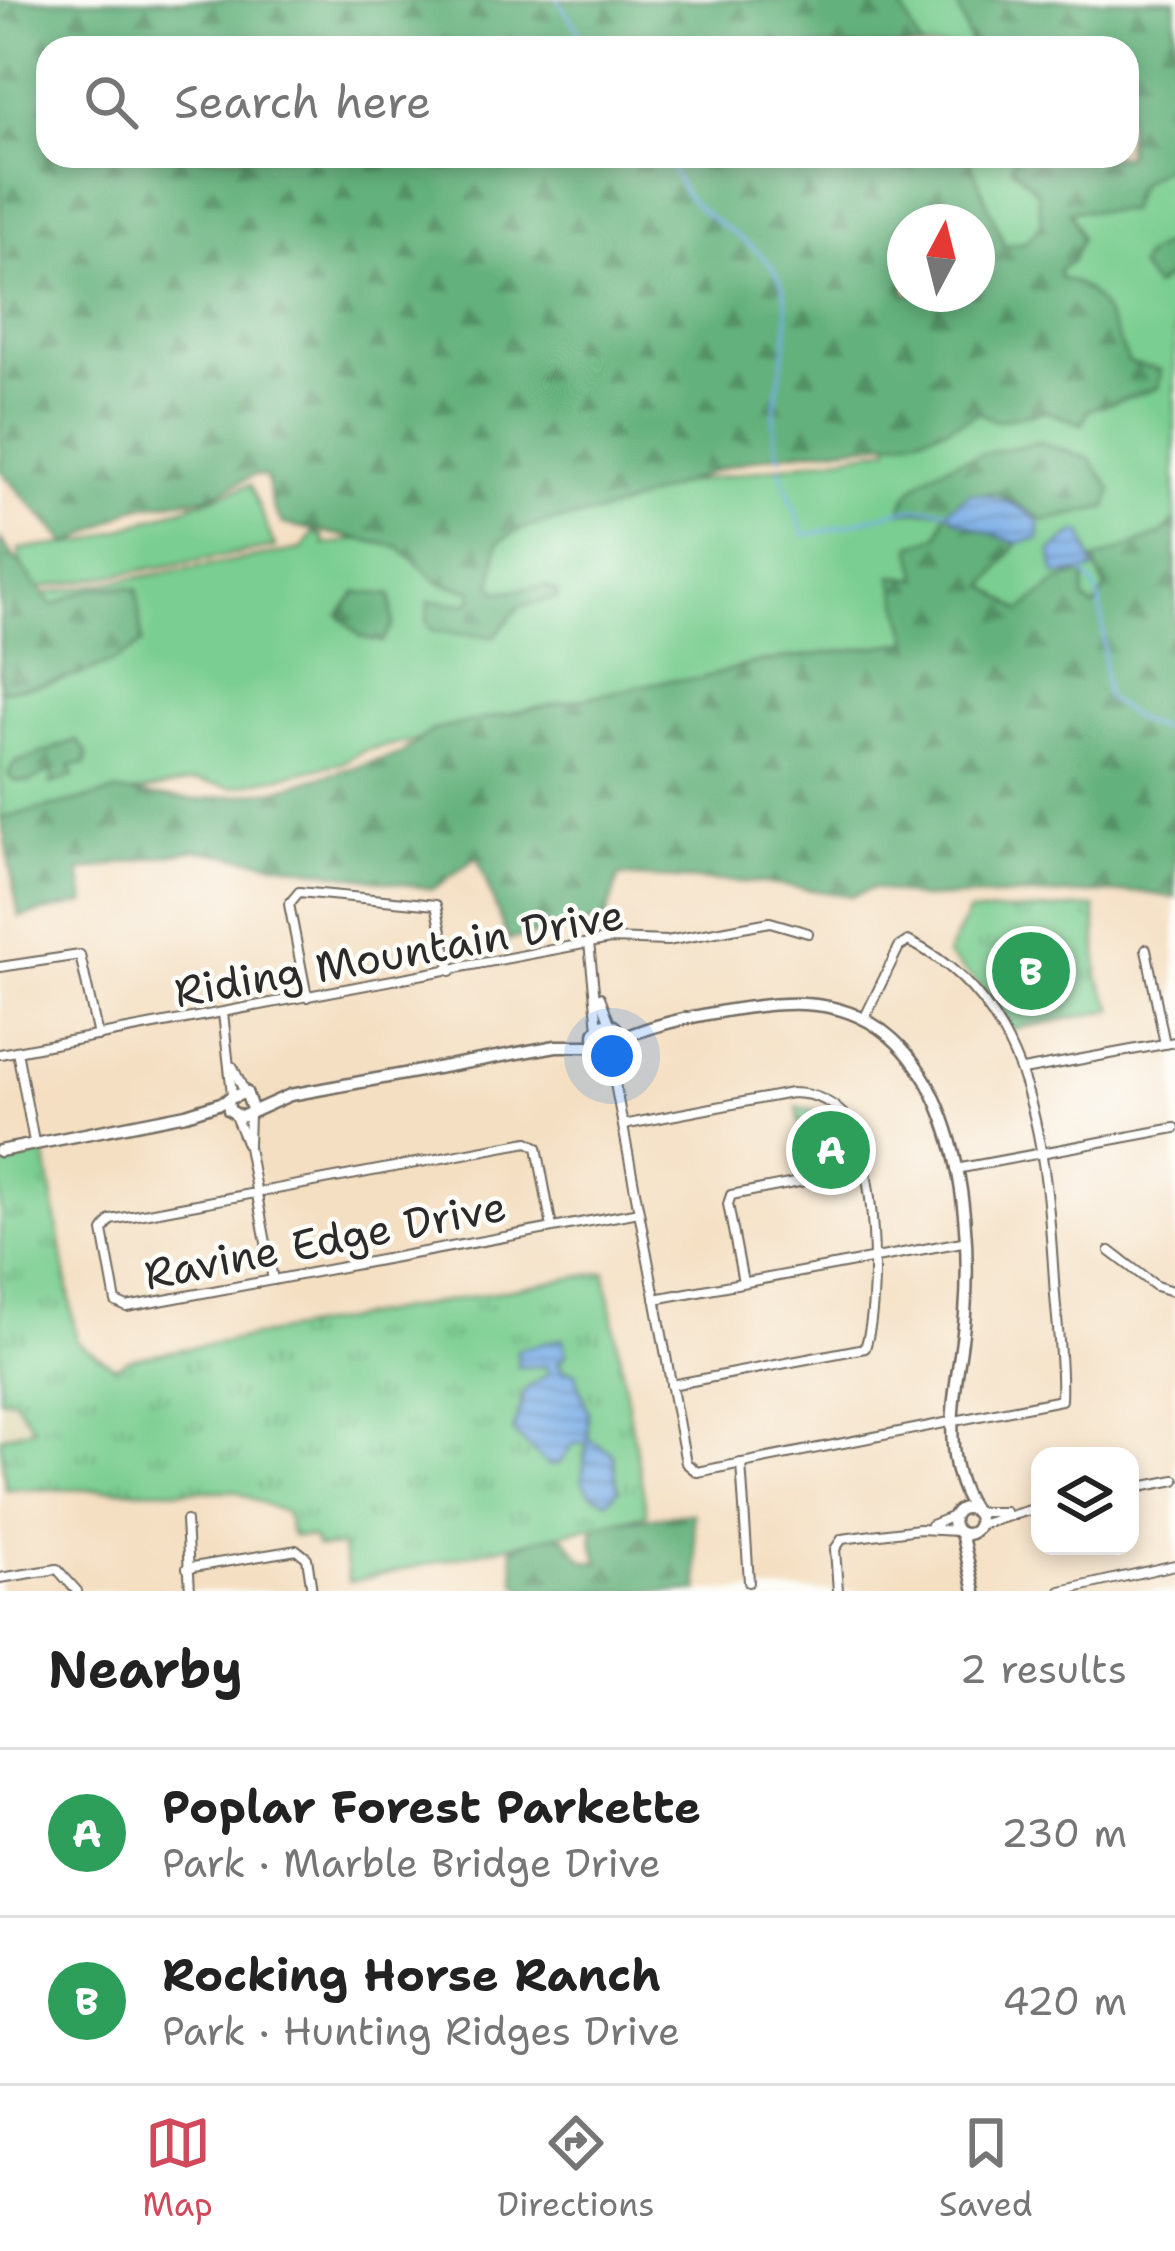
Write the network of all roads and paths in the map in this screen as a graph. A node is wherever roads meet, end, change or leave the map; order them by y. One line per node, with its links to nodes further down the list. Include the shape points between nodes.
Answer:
1 (808, 933): 2 (street, Riding Mountain Drive, via 770,922 667,941)
2 (589, 943): 5 (street, Riding Mountain Drive); 9 (street)
3 (1146, 950): 13 (street)
4 (0, 967): 11 (street, via 80,955)
5 (451, 971): 6 (street, Riding Mountain Drive); 6 (street, via 436,904 299,892 289,904)
6 (308, 997): 7 (street, Riding Mountain Drive)
7 (223, 1013): 11 (street, Riding Mountain Drive); 21 (street)
8 (864, 1019): 10 (street, via 792,1004); 18 (street, via 899,947 912,943 977,996); 29 (street, via 900,1044 929,1080)
9 (605, 1028): 10 (street); 12 (street); 14 (street); 15 (street)
10 (656, 1028): 12 (street)
11 (98, 1036): 16 (street, Riding Mountain Drive)
12 (617, 1042): 15 (street); 19 (street)
13 (1170, 1043): 18 (street)
14 (556, 1046): 15 (street); 20 (street)
15 (601, 1046): 19 (street)
16 (17, 1051): 17 (street, Riding Mountain Drive); 25 (street)
17 (0, 1054)
18 (1023, 1070): 28 (street)
19 (614, 1078): 23 (street)
20 (290, 1095): 21 (street); 22 (street)
21 (236, 1102): 22 (street); 22 (street); 25 (street); 26 (street)
22 (250, 1111): 26 (street)
23 (623, 1125): 30 (street, via 807,1094 847,1120); 32 (street)
24 (1175, 1128): 28 (street)
25 (34, 1142): 27 (street)
26 (248, 1147): 31 (street)
27 (0, 1151)
28 (1041, 1153): 29 (street); 42 (street, via 1060,1400)
29 (954, 1169): 34 (street)
30 (862, 1170): 36 (street); 38 (street, via 731,1196)
31 (256, 1193): 33 (street, via 533,1143); 37 (street); 37 (street, Ravine Edge Drive, via 105,1222 115,1298 127,1307)
32 (639, 1212): 33 (street, Ravine Edge Drive); 40 (street)
33 (552, 1228): 37 (street, Ravine Edge Drive)
34 (962, 1242): 36 (street); 42 (street, via 966,1312)
35 (1111, 1251): 39 (street)
36 (873, 1258): 38 (street); 41 (street, via 875,1312 861,1351)
37 (273, 1280)
38 (743, 1282): 40 (street)
39 (1175, 1292)
40 (655, 1299): 41 (street)
41 (671, 1385): 43 (street, via 688,1468)
42 (952, 1423): 43 (street); 44 (street)
43 (741, 1463): 59 (street)
44 (961, 1479): 48 (street); 50 (street)
45 (1175, 1480): 46 (street)
46 (1139, 1487)
47 (1031, 1509): 49 (street)
48 (975, 1510): 49 (street); 50 (street); 52 (street)
49 (1018, 1511): 52 (street)
50 (955, 1514): 53 (street); 54 (street)
51 (186, 1520): 57 (street)
52 (977, 1527): 54 (street); 55 (street)
53 (919, 1529): 54 (street); 64 (street, via 838,1543)
54 (959, 1532): 55 (street)
55 (971, 1564): 65 (street)
56 (1175, 1564): 60 (street)
57 (187, 1568): 62 (street); 63 (street, via 297,1550 307,1558)
58 (0, 1578): 61 (street, via 57,1569)
59 (749, 1582)
60 (1083, 1589): 66 (street)
61 (77, 1591)
62 (190, 1591)
63 (312, 1591)
64 (838, 1591)
65 (975, 1591)
66 (1061, 1591)

